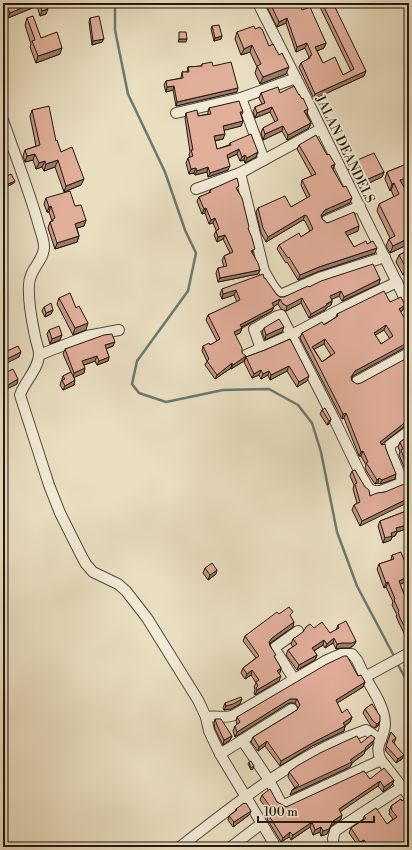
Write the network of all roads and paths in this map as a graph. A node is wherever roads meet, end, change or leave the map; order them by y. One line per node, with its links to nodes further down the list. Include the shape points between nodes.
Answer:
1 (258, 3): 2 (street, JALAN DEANDELS)
2 (296, 78): 3 (street); 6 (street, JALAN DEANDELS)
3 (241, 98): 4 (street); 7 (street)
4 (176, 113)
5 (3, 120): 19 (street, via 44,243 41,258 30,276 28,286)
6 (321, 129): 7 (street); 10 (street, JALAN DEANDELS)
7 (264, 160): 8 (street)
8 (240, 173): 9 (street); 12 (street, via 264,271 280,296 320,278)
9 (196, 189)
10 (360, 206): 11 (street); 12 (street, JALAN DEANDELS)
11 (326, 221)
12 (385, 257): 13 (street, JALAN DEANDELS)
13 (397, 282): 14 (street, JALAN DEANDELS); 16 (street)
14 (409, 307)
15 (119, 330): 19 (street, via 88,336)
16 (291, 335): 17 (street); 17 (street, via 281,315 277,316 254,329); 23 (street, via 369,489 381,491)
17 (261, 349): 20 (street)
18 (409, 353): 21 (street)
19 (39, 355): 29 (street, via 20,395 60,514 86,564 94,572 126,591 147,618)
20 (246, 355)
21 (356, 382)
22 (409, 431): 23 (street, via 390,445 390,451)
23 (406, 481)
24 (298, 631): 27 (street, via 274,648)
25 (407, 654): 26 (street)
26 (365, 677): 27 (street, via 357,660 352,654 347,653 327,660); 31 (street, via 381,707 385,721)
27 (294, 679): 29 (street, via 228,718 216,715)
28 (292, 710): 30 (street)
29 (206, 717): 32 (street, via 209,731)
30 (242, 740): 32 (street); 34 (street)
31 (381, 740): 33 (street, via 378,746); 34 (street, via 364,730 310,754)
32 (220, 754): 37 (street)
33 (380, 760): 34 (street, via 284,805); 35 (street)
34 (269, 780): 37 (street)
35 (402, 787): 36 (street); 42 (street, via 335,831)
36 (409, 796)
37 (245, 797): 38 (street); 39 (street)
38 (262, 824): 40 (street); 41 (street)
39 (180, 847)
40 (231, 847)
41 (276, 847)
42 (334, 847)

